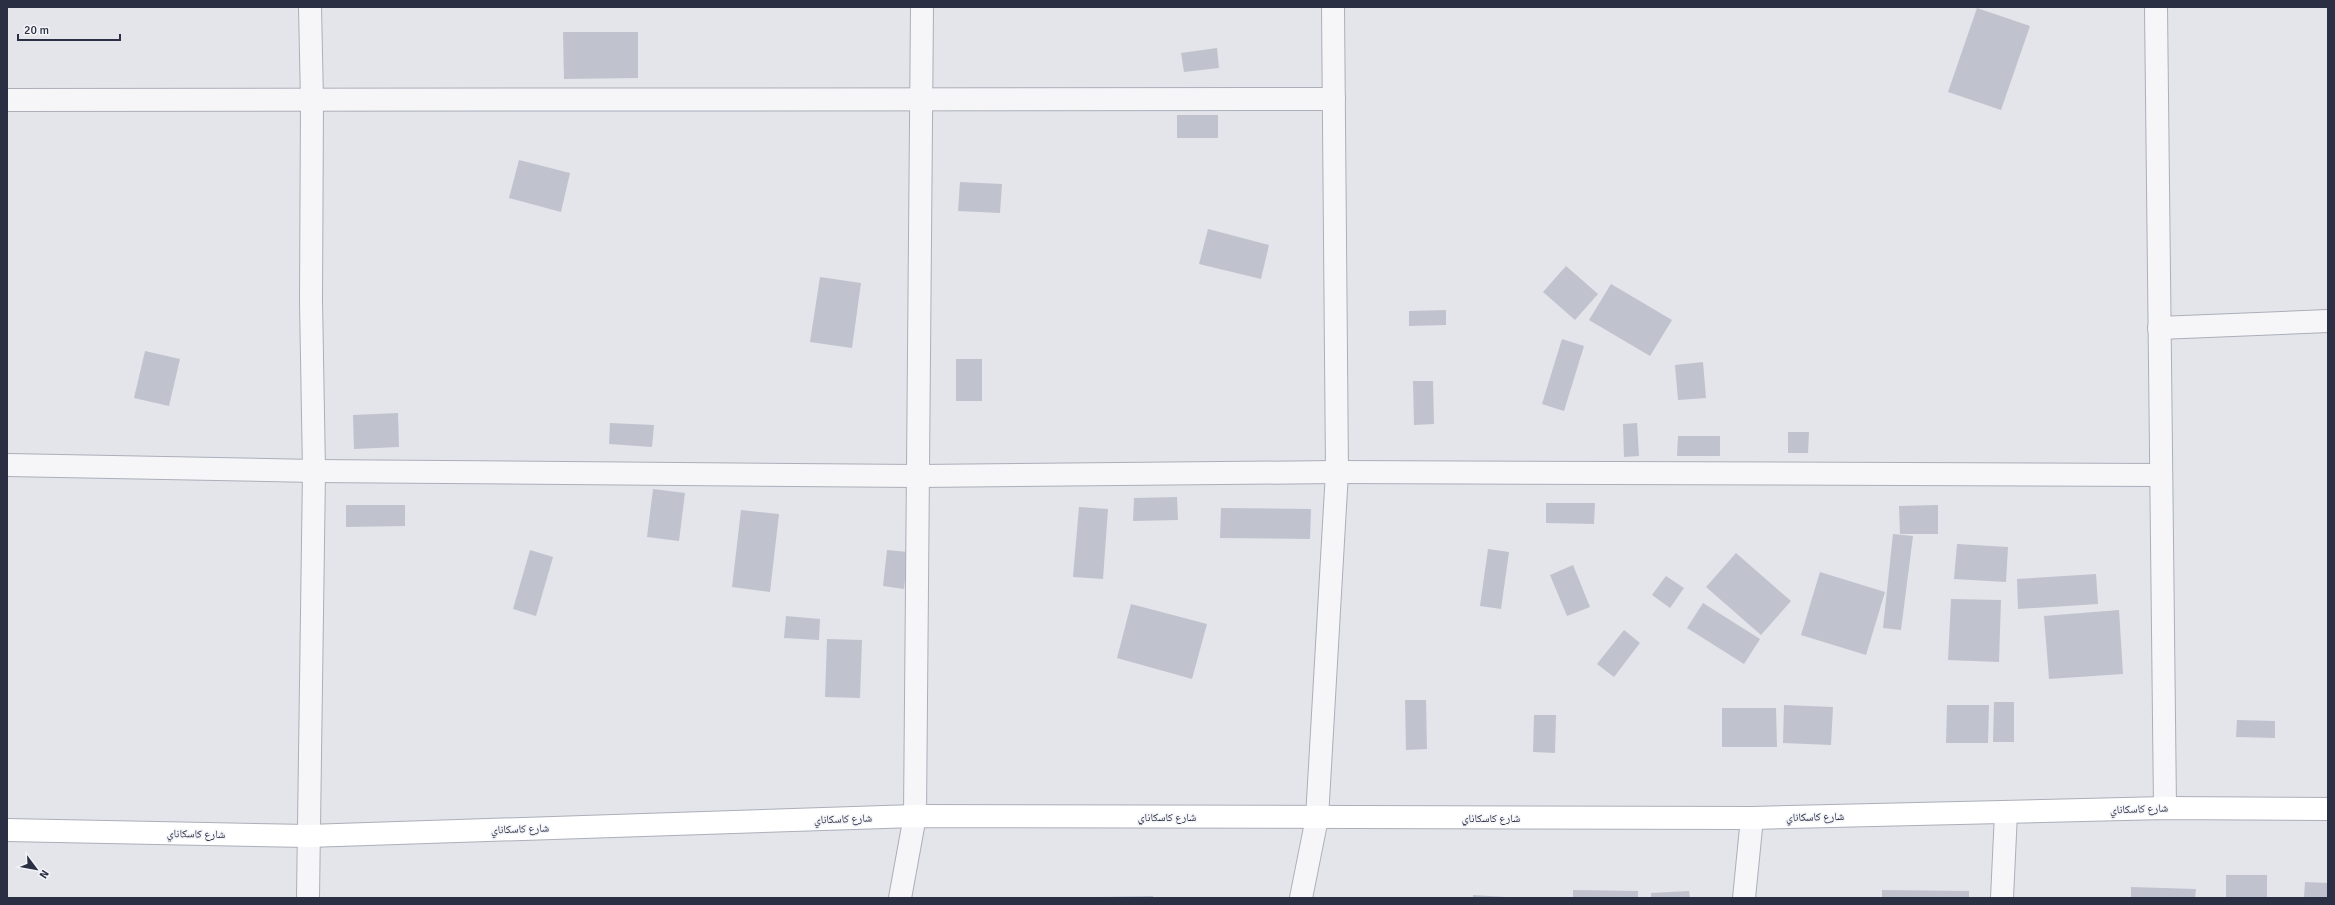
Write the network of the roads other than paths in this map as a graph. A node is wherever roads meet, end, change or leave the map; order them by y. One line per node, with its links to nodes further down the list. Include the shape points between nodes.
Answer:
1 (310, 7): 8 (street)
2 (922, 7): 5 (street)
3 (1333, 7): 6 (street)
4 (2156, 7): 10 (street)
5 (921, 99): 6 (street); 8 (street); 15 (street)
6 (1334, 99): 13 (street)
7 (7, 100): 8 (street)
8 (312, 101): 12 (street, via 311,301)
9 (2328, 321): 10 (street)
10 (2159, 328): 14 (street)
11 (7, 465): 12 (street)
12 (314, 471): 15 (street); 23 (street)
13 (1337, 472): 14 (street); 15 (street); 20 (street)
14 (2160, 475): 16 (street)
15 (918, 476): 19 (street)
16 (2165, 808): 17 (street, شارع كاسكاناي); 18 (street, شارع كاسكاناي)
17 (2328, 810)
18 (2006, 813): 21 (street, شارع كاسكاناي); 28 (street)
19 (915, 816): 20 (street, شارع كاسكاناي); 23 (street, شارع كاسكاناي); 25 (street)
20 (1317, 818): 21 (street, شارع كاسكاناي); 26 (street)
21 (1752, 818): 27 (street)
22 (7, 830): 23 (street, شارع كاسكاناي)
23 (308, 836): 24 (street)
24 (308, 898)
25 (900, 898)
26 (1301, 898)
27 (1744, 898)
28 (2002, 898)

